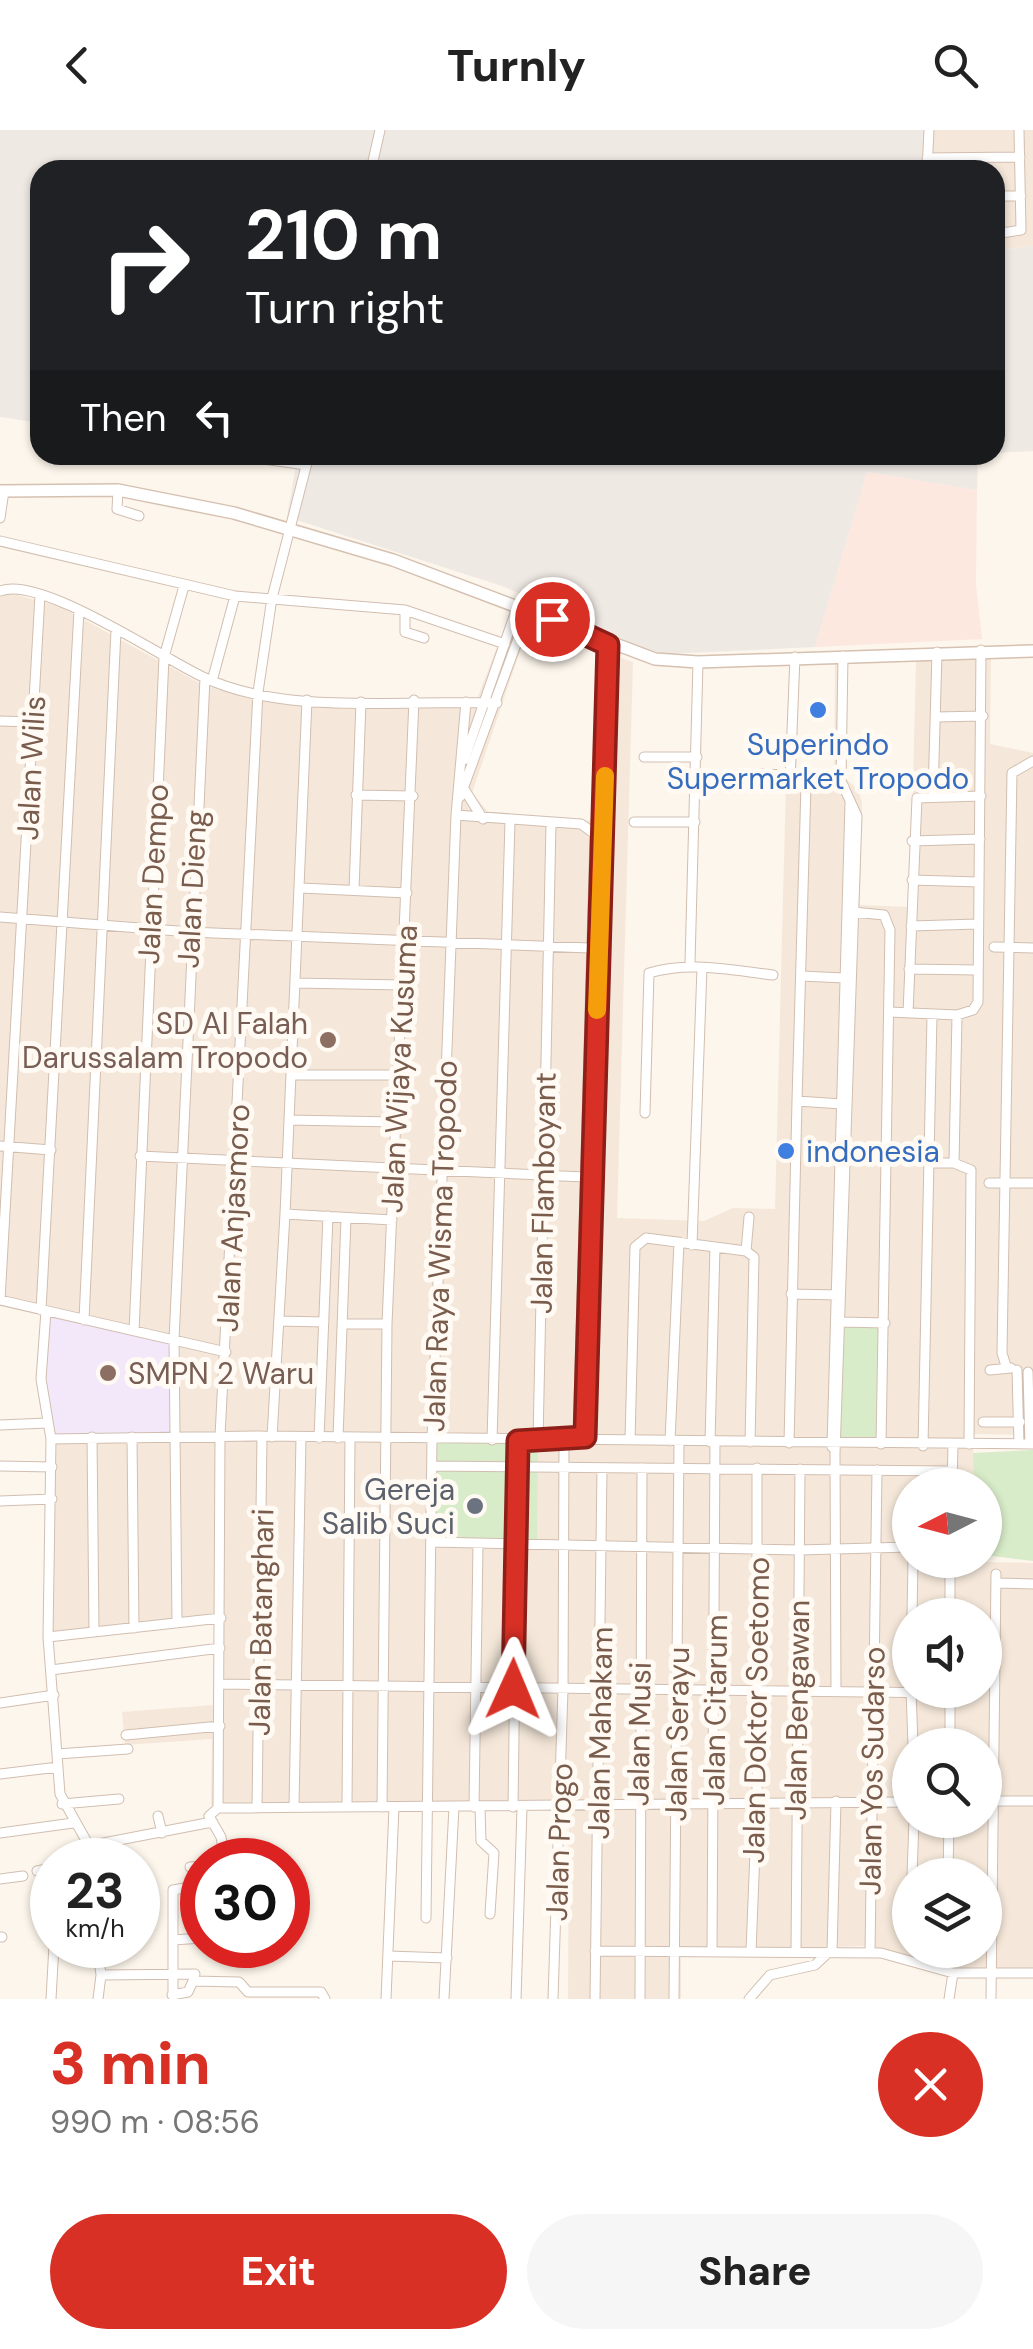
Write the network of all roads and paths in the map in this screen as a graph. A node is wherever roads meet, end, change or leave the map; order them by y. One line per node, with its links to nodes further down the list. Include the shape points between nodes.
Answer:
1 (380, 130): 5 (street)
2 (929, 130): 4 (street)
3 (1019, 130): 8 (street)
4 (927, 158): 6 (street)
5 (373, 160)
6 (974, 160)
7 (1005, 161): 8 (street)
8 (1020, 162): 9 (street); 11 (street)
9 (1033, 166)
10 (1005, 196): 11 (street)
11 (1021, 196): 12 (street)
12 (1027, 218): 13 (street, via 1019,232)
13 (1005, 233)
14 (307, 465): 19 (street, Jalan Anjasmoro)
15 (118, 490): 16 (main road); 17 (street, via 117,509); 19 (main road)
16 (2, 491): 18 (street)
17 (140, 516)
18 (0, 518)
19 (293, 529): 25 (street, Jalan Anjasmoro); 26 (main road)
20 (0, 541): 21 (street)
21 (184, 586): 24 (street); 37 (street, Jalan Dempo)
22 (0, 591): 23 (street)
23 (40, 595): 27 (street); 51 (street, Jalan Wilis)
24 (235, 596): 25 (street); 40 (street, Jalan Dieng)
25 (272, 598): 28 (street); 41 (street, Jalan Anjasmoro)
26 (524, 606): 31 (street); 32 (main road); 47 (street)
27 (79, 610): 29 (street); 81 (street)
28 (404, 610): 30 (street, via 405,632); 31 (street)
29 (116, 630): 37 (street); 83 (street)
30 (424, 638)
31 (505, 644): 46 (street)
32 (608, 645): 39 (main road, via 654,659); 174 (street)
33 (981, 650): 34 (main road); 35 (main road); 48 (street)
34 (1033, 651)
35 (937, 652): 36 (main road); 49 (street)
36 (843, 656): 38 (main road); 59 (street)
37 (164, 657): 40 (street); 85 (street, Jalan Dempo)
38 (795, 658): 39 (main road); 56 (street)
39 (698, 662): 53 (street)
40 (209, 680): 41 (street); 86 (street, Jalan Dieng)
41 (258, 696): 42 (street); 87 (street, Jalan Anjasmoro)
42 (308, 700): 44 (street); 75 (street, Jalan Batanghari)
43 (414, 700): 44 (street); 45 (street); 62 (street, Jalan Wijaya Kusuma)
44 (362, 702): 61 (street)
45 (466, 702): 46 (street); 57 (street)
46 (485, 703): 47 (street); 57 (street)
47 (498, 703): 60 (street)
48 (983, 716): 49 (street); 64 (street)
49 (936, 717): 63 (street)
50 (0, 720): 51 (street)
51 (33, 722): 80 (street, Jalan Wilis)
52 (644, 757): 53 (street)
53 (697, 757): 69 (street)
54 (1033, 762): 94 (street, via 1012,773)
55 (760, 774): 56 (street)
56 (789, 775): 58 (street)
57 (458, 777): 65 (street, Jalan Raya Wisma Tropodo)
58 (806, 784): 59 (street); 102 (street)
59 (842, 784): 78 (street, via 850,800)
60 (464, 789): 65 (street); 66 (street)
61 (356, 795): 62 (street); 76 (street)
62 (412, 796): 77 (street, Jalan Wijaya Kusuma)
63 (933, 796): 64 (street); 72 (street, via 918,798)
64 (981, 796): 71 (street)
65 (456, 810): 66 (street); 90 (street, Jalan Raya Wisma Tropodo)
66 (483, 818): 67 (street)
67 (510, 821): 70 (street); 91 (street)
68 (634, 822): 69 (street)
69 (696, 822): 97 (street)
70 (551, 824): 92 (street, Jalan Flamboyant); 95 (street, via 592,829)
71 (980, 839): 72 (street); 74 (street)
72 (912, 841): 73 (street)
73 (912, 880): 74 (street); 84 (street)
74 (979, 882): 82 (street)
75 (301, 888): 76 (street); 88 (street, Jalan Batanghari)
76 (354, 890): 77 (street)
77 (407, 894): 89 (street, Jalan Wijaya Kusuma)
78 (850, 912): 103 (street); 106 (street, via 889,920); 113 (street)
79 (0, 917): 80 (street)
80 (23, 918): 81 (street); 117 (street, Jalan Wilis)
81 (63, 923): 83 (street); 118 (street)
82 (978, 924): 84 (street); 100 (street)
83 (101, 926): 85 (street); 146 (street)
84 (911, 926): 99 (street)
85 (149, 929): 86 (street); 119 (street, Jalan Dempo)
86 (190, 932): 87 (street); 120 (street, Jalan Dieng)
87 (245, 934): 88 (street); 121 (street, Jalan Anjasmoro)
88 (297, 935): 89 (street); 104 (street, Jalan Batanghari)
89 (406, 940): 90 (street); 105 (street, Jalan Wijaya Kusuma)
90 (452, 943): 91 (street); 126 (street, Jalan Raya Wisma Tropodo)
91 (504, 943): 92 (street); 127 (street)
92 (551, 944): 95 (street); 128 (street, Jalan Flamboyant)
93 (994, 947): 94 (street)
94 (1008, 947): 96 (street); 131 (street)
95 (589, 948): 129 (street)
96 (1033, 948)
97 (690, 963): 98 (street); 114 (street, via 648,975)
98 (702, 968): 101 (street); 139 (street)
99 (909, 969): 100 (street); 107 (street)
100 (977, 970): 109 (street, via 976,1006)
101 (773, 974)
102 (801, 976): 103 (street); 112 (street)
103 (844, 978): 113 (street)
104 (295, 983): 105 (street); 110 (street, Jalan Batanghari)
105 (403, 985): 111 (street, Jalan Wijaya Kusuma)
106 (889, 1012): 107 (street); 150 (street)
107 (908, 1012): 108 (street)
108 (932, 1015): 109 (street); 124 (street)
109 (957, 1015): 122 (street)
110 (291, 1075): 111 (street); 115 (street, Jalan Batanghari)
111 (398, 1075): 116 (street, Jalan Wijaya Kusuma)
112 (797, 1101): 113 (street); 142 (street)
113 (844, 1104): 143 (street)
114 (644, 1113)
115 (289, 1120): 116 (street); 123 (street, Jalan Batanghari)
116 (395, 1122): 125 (street, Jalan Wijaya Kusuma)
117 (4, 1146): 118 (street); 144 (street, Jalan Wilis)
118 (51, 1150): 145 (street)
119 (140, 1156): 120 (street); 153 (street, Jalan Dempo)
120 (182, 1158): 121 (street); 154 (street, Jalan Dieng)
121 (237, 1161): 123 (street); 155 (street, Jalan Anjasmoro)
122 (954, 1162): 124 (street); 185 (street, via 972,1174)
123 (287, 1163): 125 (street); 133 (street, Jalan Batanghari)
124 (930, 1163): 189 (street)
125 (394, 1168): 126 (street); 137 (street, Jalan Wijaya Kusuma)
126 (443, 1170): 127 (street); 172 (street, Jalan Raya Wisma Tropodo)
127 (498, 1173): 128 (street); 175 (street)
128 (541, 1175): 129 (street); 178 (street, Jalan Flamboyant)
129 (584, 1177): 174 (street)
130 (988, 1183): 131 (street)
131 (1004, 1183): 132 (street); 157 (street, via 1002,1353)
132 (1033, 1183)
133 (285, 1214): 134 (street); 147 (street, Jalan Batanghari)
134 (328, 1216): 136 (street); 148 (street)
135 (748, 1217): 141 (street)
136 (346, 1218): 137 (street); 151 (street)
137 (392, 1220): 152 (street, Jalan Wijaya Kusuma)
138 (679, 1242): 139 (street); 176 (street, via 646,1238 636,1244); 179 (street, Jalan Serayu)
139 (692, 1245): 140 (street)
140 (715, 1247): 141 (street); 180 (street, Jalan Citarum)
141 (750, 1254): 181 (street)
142 (792, 1294): 143 (street); 182 (street)
143 (839, 1295): 149 (street); 188 (street)
144 (0, 1300): 145 (street)
145 (44, 1310): 146 (street); 160 (street, via 40,1379)
146 (84, 1320): 153 (street)
147 (279, 1321): 148 (street); 165 (street, Jalan Batanghari)
148 (324, 1322): 168 (street)
149 (842, 1322): 150 (street); 188 (street)
150 (885, 1323): 184 (street)
151 (343, 1324): 152 (street); 169 (street)
152 (387, 1324): 171 (street, Jalan Wijaya Kusuma)
153 (134, 1331): 154 (street)
154 (174, 1340): 155 (street); 163 (street, Jalan Dieng)
155 (226, 1352): 164 (street, Jalan Anjasmoro)
156 (990, 1370): 157 (street)
157 (1021, 1370): 159 (street)
158 (983, 1422): 159 (street)
159 (1027, 1422): 186 (street)
160 (47, 1423): 161 (street); 173 (street)
161 (0, 1426)
162 (132, 1436): 163 (street); 166 (street); 223 (street)
163 (175, 1436): 164 (street); 222 (street, Jalan Dieng)
164 (220, 1436): 165 (street); 221 (street, Jalan Anjasmoro)
165 (267, 1436): 167 (street); 229 (street, Jalan Batanghari)
166 (92, 1437): 173 (street); 224 (street)
167 (301, 1437): 168 (street); 230 (street)
168 (319, 1438): 169 (street)
169 (338, 1438): 170 (street)
170 (350, 1438): 171 (street); 231 (street)
171 (384, 1438): 172 (street); 232 (street, Jalan Wijaya Kusuma)
172 (432, 1438): 175 (street); 191 (street, Jalan Raya Wisma Tropodo)
173 (50, 1439): 194 (street)
174 (580, 1439): 176 (street); 183 (street)
175 (492, 1440): 177 (street)
176 (630, 1440): 179 (street)
177 (518, 1441): 178 (street); 192 (street)
178 (538, 1441): 183 (street)
179 (674, 1441): 180 (street); 199 (street, Jalan Serayu)
180 (713, 1442): 181 (street); 202 (street, Jalan Citarum)
181 (750, 1442): 182 (street)
182 (789, 1443): 188 (street)
183 (564, 1444): 193 (street, Jalan Progo)
184 (880, 1444): 188 (street); 189 (street)
185 (969, 1444): 186 (street); 187 (street)
186 (1027, 1444)
187 (952, 1445): 189 (street); 198 (street)
188 (834, 1446): 201 (street)
189 (922, 1446)
190 (0, 1466): 194 (street)
191 (432, 1466): 192 (street); 207 (street, Jalan Raya Wisma Tropodo)
192 (517, 1466): 193 (street); 209 (street)
193 (565, 1466): 195 (street); 210 (street, Jalan Progo)
194 (52, 1467): 205 (street)
195 (602, 1468): 196 (street); 211 (street, Jalan Mahakam)
196 (642, 1468): 199 (street); 212 (street, Jalan Musi)
197 (757, 1468): 200 (street); 202 (street); 218 (street, Jalan Doktor Soetomo)
198 (952, 1468)
199 (678, 1469): 202 (street); 216 (street, Jalan Serayu)
200 (800, 1469): 201 (street); 219 (street, Jalan Bengawan)
201 (836, 1469): 203 (street); 217 (street)
202 (717, 1470): 213 (street, Jalan Citarum)
203 (877, 1470): 204 (street); 214 (street, Jalan Yos Sudarso)
204 (892, 1470)
205 (52, 1500): 206 (street); 225 (street)
206 (0, 1501)
207 (432, 1542): 208 (street); 233 (street, Jalan Raya Wisma Tropodo)
208 (478, 1545): 209 (street); 234 (street)
209 (515, 1546): 210 (street); 237 (street)
210 (566, 1546): 211 (street); 238 (street, Jalan Progo)
211 (602, 1547): 212 (street); 235 (street, Jalan Mahakam)
212 (642, 1547): 216 (street); 239 (street, Jalan Musi)
213 (716, 1547): 216 (street); 218 (street); 240 (street, Jalan Citarum)
214 (875, 1547): 215 (street); 217 (street); 244 (street, Jalan Yos Sudarso)
215 (892, 1547)
216 (679, 1548): 236 (street, Jalan Serayu)
217 (838, 1548): 219 (street); 243 (street)
218 (757, 1550): 219 (street); 241 (street, Jalan Doktor Soetomo)
219 (799, 1550): 242 (street, Jalan Bengawan)
220 (1033, 1584): 249 (street, via 996,1579)
221 (220, 1618): 222 (street); 226 (street, Jalan Anjasmoro)
222 (177, 1623): 223 (street)
223 (134, 1628): 224 (street)
224 (94, 1632): 225 (street)
225 (48, 1638): 227 (street)
226 (220, 1648): 227 (street); 228 (street, Jalan Anjasmoro)
227 (52, 1670): 246 (street)
228 (220, 1684): 229 (street); 248 (street, Jalan Anjasmoro)
229 (262, 1685): 230 (street); 275 (street, Jalan Batanghari)
230 (298, 1685): 231 (street); 269 (street)
231 (346, 1685): 232 (street); 267 (street)
232 (384, 1687): 233 (street); 270 (street, Jalan Wijaya Kusuma)
233 (429, 1688): 234 (street); 276 (street, Jalan Raya Wisma Tropodo)
234 (478, 1688): 237 (street); 273 (street)
235 (600, 1688): 238 (street); 239 (street); 266 (street, Jalan Mahakam)
236 (678, 1688): 239 (street); 240 (street); 259 (street, Jalan Serayu)
237 (513, 1689): 238 (street); 277 (street)
238 (563, 1689): 278 (street, Jalan Progo)
239 (639, 1689): 268 (street, Jalan Musi)
240 (717, 1689): 241 (street); 260 (street, Jalan Citarum)
241 (757, 1689): 242 (street); 261 (street, Jalan Doktor Soetomo)
242 (798, 1691): 243 (street); 262 (street, Jalan Bengawan)
243 (836, 1691): 244 (street)
244 (873, 1691): 245 (street); 257 (street, Jalan Yos Sudarso)
245 (892, 1691)
246 (54, 1695): 247 (street); 252 (street)
247 (0, 1702)
248 (220, 1726): 250 (street); 274 (street, Jalan Anjasmoro)
249 (992, 1728)
250 (126, 1735)
251 (128, 1748): 252 (street)
252 (57, 1754): 253 (street)
253 (58, 1767): 254 (street); 265 (street)
254 (0, 1774)
255 (119, 1799): 265 (street)
256 (1002, 1800): 258 (street)
257 (873, 1801): 263 (street); 264 (street); 302 (street, Jalan Yos Sudarso)
258 (1033, 1801)
259 (676, 1802): 260 (street); 268 (street); 295 (street, Jalan Serayu)
260 (713, 1802): 261 (street); 296 (street, Jalan Citarum)
261 (757, 1802): 262 (street); 298 (street, Jalan Doktor Soetomo)
262 (796, 1802): 263 (street); 300 (street, Jalan Bengawan)
263 (836, 1802): 301 (street)
264 (892, 1802)
265 (62, 1804): 281 (street)
266 (601, 1805): 268 (street); 278 (street); 297 (street, Jalan Mahakam)
267 (347, 1806): 269 (street); 270 (street)
268 (638, 1806): 299 (street, Jalan Musi)
269 (294, 1807): 275 (street)
270 (382, 1807): 271 (street)
271 (394, 1807): 276 (street); 304 (street)
272 (454, 1807): 273 (street); 276 (street); 305 (street)
273 (477, 1807): 277 (street); 291 (street, via 481,1841 494,1854)
274 (223, 1808): 275 (street); 280 (street, via 209,1813)
275 (257, 1808)
276 (429, 1808): 292 (street, Jalan Raya Wisma Tropodo)
277 (517, 1808): 278 (street); 322 (street)
278 (560, 1808): 323 (street, Jalan Progo)
279 (158, 1816): 283 (street)
280 (212, 1822): 283 (street); 286 (street)
281 (72, 1823): 282 (street); 284 (street)
282 (0, 1833)
283 (162, 1833): 285 (street)
284 (82, 1838)
285 (134, 1838)
286 (220, 1838)
287 (991, 1838): 312 (street)
288 (23, 1876): 289 (street)
289 (0, 1879)
290 (180, 1889): 293 (street, via 174,1890)
291 (490, 1914)
292 (426, 1918)
293 (173, 1940): 294 (street); 310 (street)
294 (180, 1940)
295 (672, 1950): 296 (street); 299 (street); 326 (street, Jalan Serayu)
296 (712, 1950): 298 (street)
297 (595, 1951): 299 (street); 324 (street, Jalan Mahakam)
298 (751, 1951): 300 (street)
299 (640, 1952): 325 (street, Jalan Musi)
300 (796, 1952): 301 (street)
301 (831, 1952): 302 (street); 327 (street, via 814,1965 770,1975)
302 (870, 1953): 303 (street)
303 (892, 1954)
304 (389, 1956): 305 (street); 320 (street)
305 (448, 1958): 321 (street)
306 (53, 1968): 317 (street)
307 (100, 1968): 315 (street)
308 (941, 1968): 311 (street)
309 (949, 1968): 311 (street)
310 (171, 1972): 314 (street); 315 (street); 316 (street)
311 (950, 1972): 312 (street); 328 (street)
312 (993, 1973): 313 (street); 329 (street)
313 (1033, 1973)
314 (195, 1974)
315 (101, 1975): 318 (street)
316 (173, 1997): 319 (street, via 188,1992 193,1981 239,1982 248,1992 321,1992)
317 (51, 1999)
318 (98, 1999)
319 (325, 1999)
320 (386, 1999)
321 (444, 1999)
322 (516, 1999)
323 (553, 1999)
324 (595, 1999)
325 (640, 1999)
326 (674, 1999)
327 (749, 1999)
328 (949, 1999)
329 (991, 1999)

